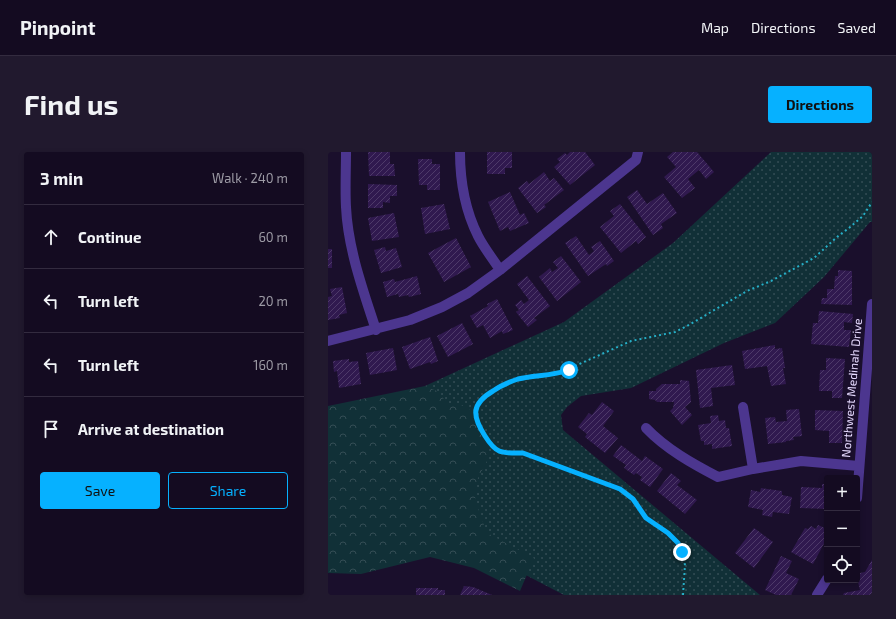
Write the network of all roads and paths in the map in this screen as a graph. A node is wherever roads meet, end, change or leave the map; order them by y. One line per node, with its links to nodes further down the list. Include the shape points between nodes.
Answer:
1 (346, 152): 7 (street, via 346,208 350,237)
2 (460, 152): 5 (street, via 462,188 468,211 478,236)
3 (637, 156): 5 (street)
4 (872, 202): 15 (path, via 862,216 814,258 747,291 687,326 675,332 631,341 557,374 506,384 485,395 477,404 479,427 497,452 523,453 620,489 633,499 646,518 678,543 685,565)
5 (500, 270): 7 (street, via 468,293 442,307)
6 (872, 304): 11 (street, Northwest Medinah Drive)
7 (376, 330): 8 (street)
8 (328, 341)
9 (743, 407): 12 (street)
10 (646, 428): 12 (street, via 695,465 718,477)
11 (859, 466): 12 (street, via 801,462); 13 (street, Northwest Medinah Drive)
12 (753, 469)
13 (858, 475)
14 (824, 583): 16 (street)
15 (683, 595)
16 (817, 595)

